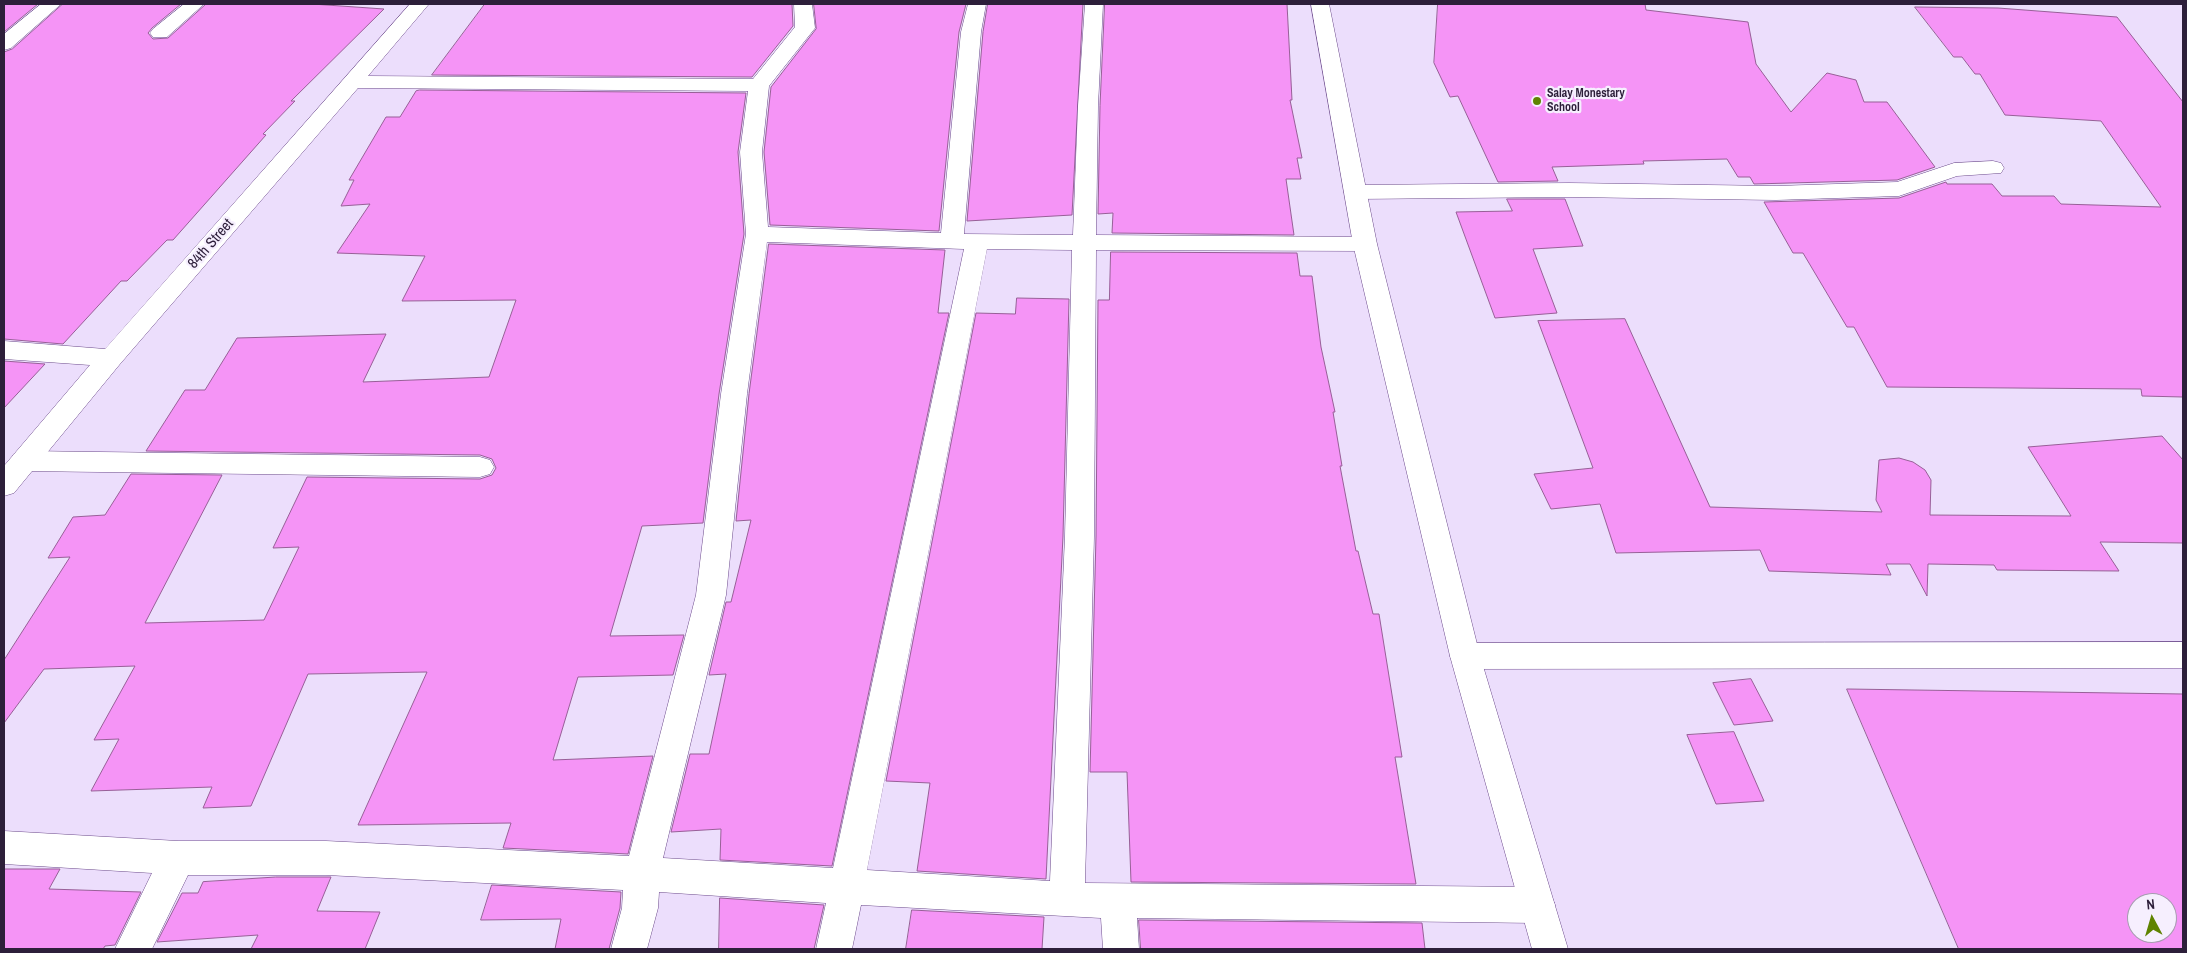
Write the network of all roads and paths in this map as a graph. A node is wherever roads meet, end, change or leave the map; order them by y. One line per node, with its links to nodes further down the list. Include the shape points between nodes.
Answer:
1 (52, 4): 9 (street)
2 (195, 4): 10 (street)
3 (420, 4): 12 (street, 84th Street)
4 (803, 4): 13 (street, via 805,28)
5 (977, 4): 17 (street, via 971,32)
6 (1094, 4): 18 (street)
7 (1320, 4): 15 (street)
8 (11, 18): 9 (street)
9 (34, 18): 11 (street)
10 (160, 33)
11 (4, 44)
12 (352, 82): 13 (street); 21 (street, 84th Street)
13 (758, 86): 16 (street, via 751,152)
14 (1993, 168): 15 (street, via 1954,170 1899,189 1776,193 1569,190)
15 (1355, 192): 19 (street)
16 (757, 234): 17 (street); 29 (street, via 734,394 711,595)
17 (965, 241): 18 (street); 30 (street)
18 (1082, 242): 19 (street); 31 (street, via 1082,415)
19 (1365, 244): 25 (street)
20 (4, 350): 21 (street)
21 (111, 358): 22 (street, 84th Street)
22 (24, 461): 23 (street); 24 (street, 84th Street)
23 (480, 467)
24 (4, 485)
25 (1464, 656): 26 (street); 33 (street)
26 (2183, 656)
27 (6, 851): 28 (street)
28 (178, 858): 29 (street, via 326,858); 34 (street)
29 (642, 874): 30 (street); 35 (street, via 640,908)
30 (845, 887): 31 (street); 36 (street)
31 (1068, 900): 32 (street)
32 (1118, 902): 33 (street); 37 (street)
33 (1537, 906): 38 (street)
34 (133, 949)
35 (629, 949)
36 (834, 949)
37 (1120, 949)
38 (1550, 949)

